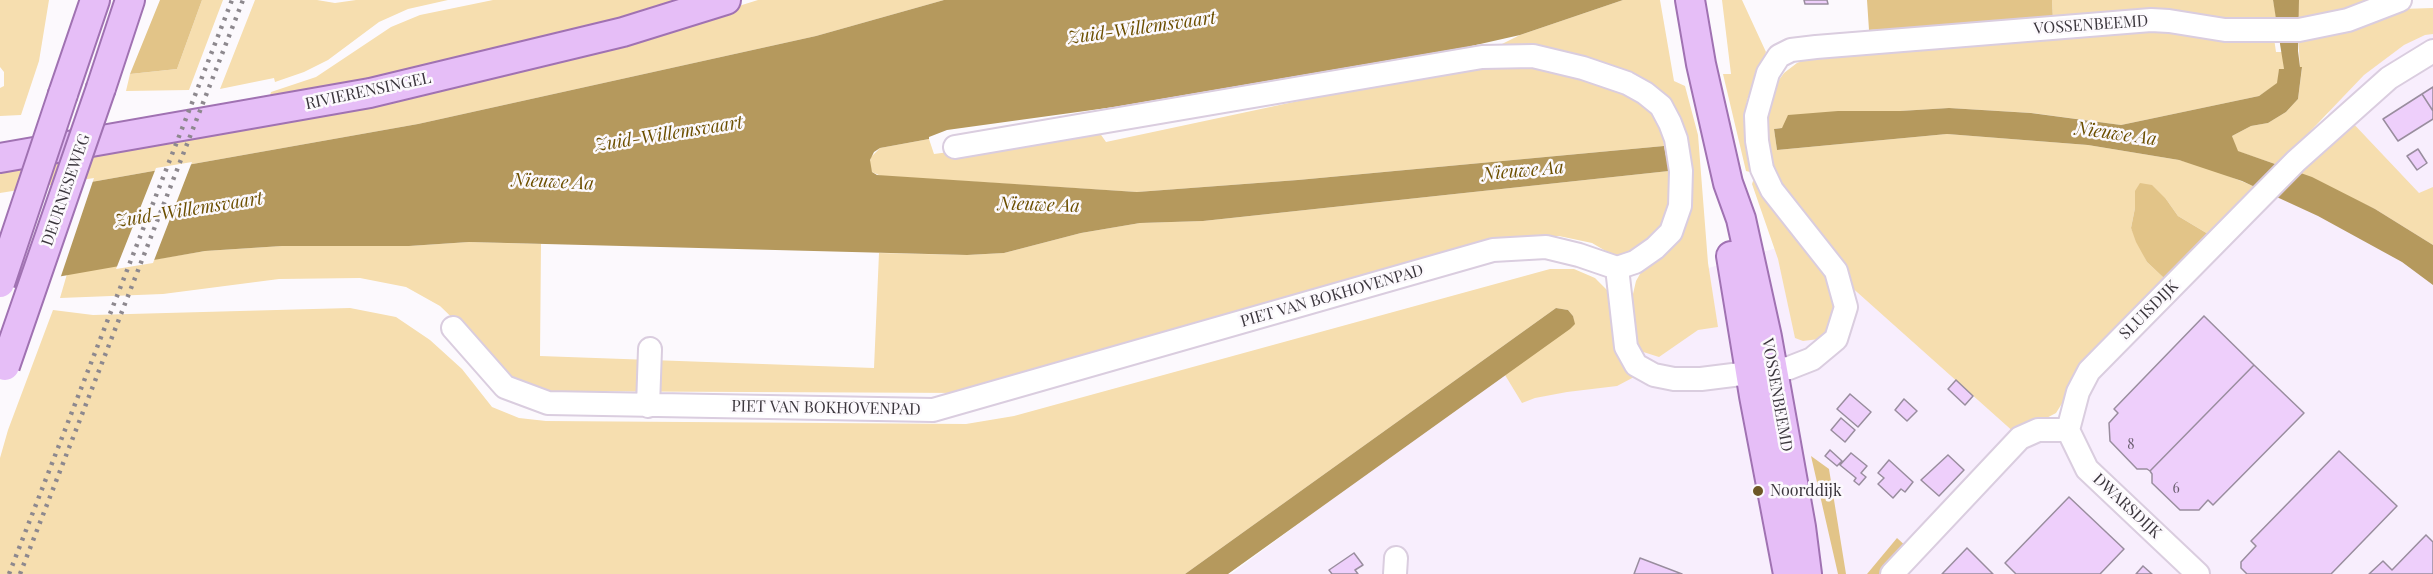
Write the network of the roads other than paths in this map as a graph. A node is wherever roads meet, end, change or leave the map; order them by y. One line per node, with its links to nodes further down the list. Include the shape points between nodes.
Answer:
1 (95, 0): 10 (main road, DEURNESEWEG, bridge)
2 (130, 0): 14 (main road, DEURNESEWEG, bridge)
3 (726, 0): 8 (main road, RIVIERENSINGEL, via 623,32 370,93)
4 (1690, 0): 13 (main road, VOSSENBEEMD, via 1728,183 1726,228)
5 (2400, 0): 13 (street, VOSSENBEEMD, via 2348,20 2289,31 2225,30 2151,20 1816,47 1779,56 1768,73 1756,116 1762,169 1772,190 1836,271 1846,307 1836,339 1828,347 1789,368)
6 (2433, 51): 16 (street, SLUISDIJK, via 2389,78 2296,161 2089,371 2078,392)
7 (955, 147): 9 (street, via 1482,57 1533,56 1627,83 1661,106 1670,123 1681,171 1680,206 1671,232 1642,257)
8 (2, 157)
9 (1617, 268): 13 (street, via 1626,347 1636,366 1674,379); 15 (street, PIET VAN BOKHOVENPAD, via 1546,247 1493,250 933,410)
10 (0, 283)
11 (453, 328): 15 (street, PIET VAN BOKHOVENPAD, via 505,387 548,403)
12 (650, 349): 15 (street)
13 (1762, 371): 17 (main road, VOSSENBEEMD); 18 (main road, VOSSENBEEMD, via 1801,527)
14 (2, 372)
15 (648, 406)
16 (2068, 430): 19 (street, via 2038,430 2020,438); 20 (street, DWARSDIJK, via 2087,469)
17 (1788, 574)
18 (1807, 574)
19 (1892, 574)
20 (2199, 574)

